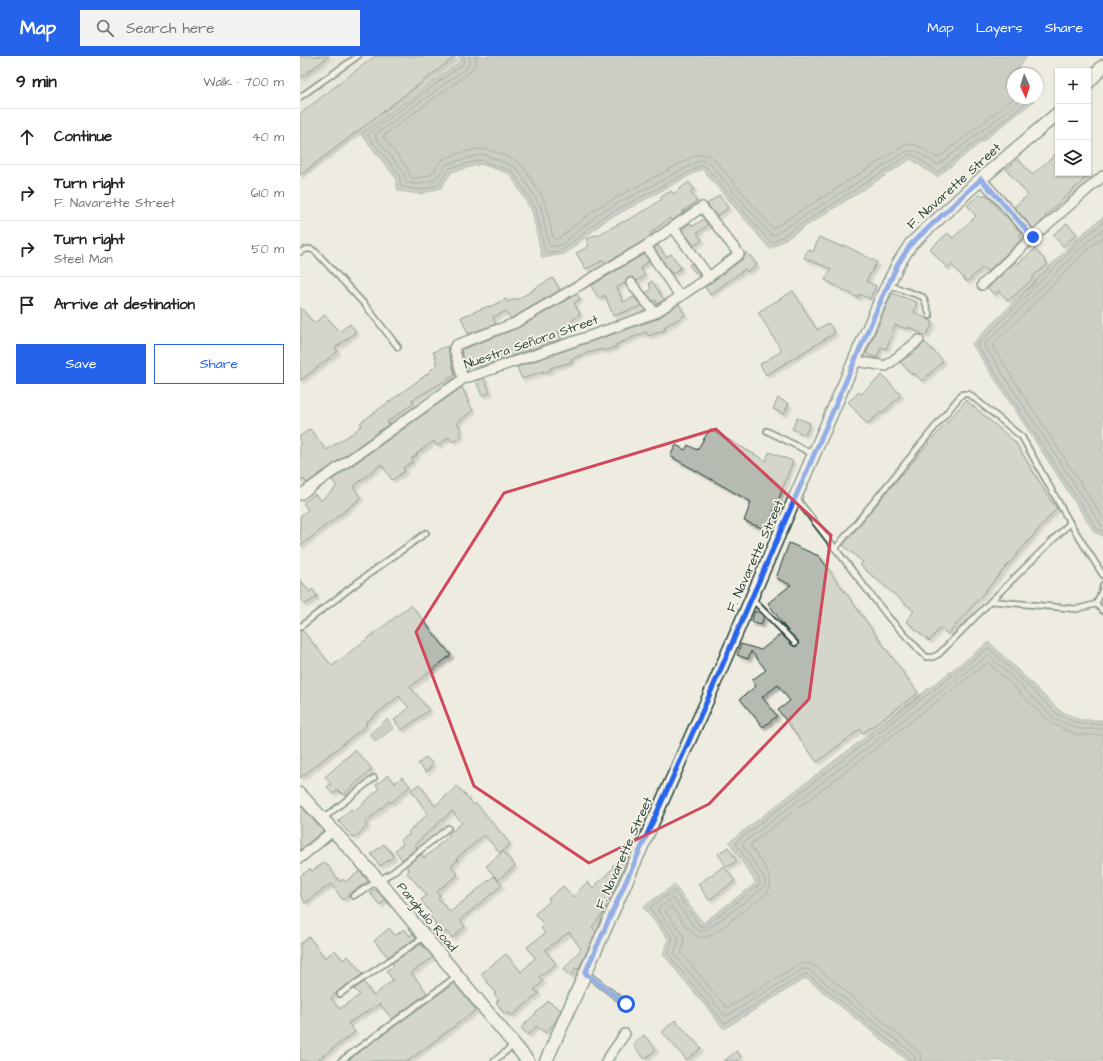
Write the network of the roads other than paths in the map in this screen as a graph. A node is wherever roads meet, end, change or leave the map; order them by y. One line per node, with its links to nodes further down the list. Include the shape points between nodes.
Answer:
1 (358, 56): 4 (lane)
2 (1103, 66): 3 (main road)
3 (1091, 80)
4 (300, 96)
5 (1055, 116): 7 (main road, F. Navarette Street)
6 (1103, 176): 9 (street)
7 (981, 179): 9 (street); 14 (main road, F. Navarette Street, via 911,244)
8 (673, 227): 10 (street); 12 (street); 12 (street, Nuestra Señora Street, via 702,207 739,254)
9 (1033, 237): 15 (street)
10 (646, 246): 16 (street); 22 (street, via 515,322 456,345 454,348)
11 (300, 252): 20 (lane, via 312,249 316,252 366,306)
12 (709, 277): 16 (street, Nuestra Señora Street)
13 (631, 284): 17 (street)
14 (889, 285): 18 (lane, via 922,297); 21 (main road, F. Navarette Street)
15 (982, 285)
16 (680, 297): 17 (street, Nuestra Señora Street)
17 (655, 313): 22 (street, Nuestra Señora Street)
18 (930, 316)
19 (919, 340): 21 (street, via 886,366)
20 (398, 347)
21 (855, 361): 24 (main road, F. Navarette Street)
22 (463, 379): 25 (street, Nuestra Señora Street)
23 (767, 431): 24 (lane)
24 (814, 454): 26 (main road, F. Navarette Street)
25 (300, 495)
26 (796, 498): 29 (lane); 32 (main road, F. Navarette Street)
27 (1070, 523): 29 (lane, via 1022,437 969,394 962,394); 30 (lane); 33 (lane)
28 (426, 533): 36 (lane)
29 (835, 549): 33 (lane, via 889,618 926,656 933,657 939,654)
30 (1103, 575)
31 (1103, 585): 34 (lane)
32 (752, 598): 37 (lane); 47 (main road, F. Navarette Street)
33 (991, 602): 34 (lane, via 1077,609)
34 (1096, 604): 35 (lane)
35 (1103, 611)
36 (300, 627)
37 (795, 643)
38 (374, 778): 40 (lane)
39 (300, 794): 40 (main road, Panghulo Road)
40 (323, 819): 42 (main road, Panghulo Road)
41 (448, 828): 44 (lane)
42 (334, 830): 43 (street); 44 (main road, Panghulo Road)
43 (300, 858)
44 (379, 881): 45 (lane); 46 (main road, Panghulo Road)
45 (353, 896)
46 (426, 936): 48 (main road, Panghulo Road); 49 (lane)
47 (585, 973): 50 (lane); 56 (main road, F. Navarette Street)
48 (457, 976): 52 (main road, Panghulo Road); 53 (lane)
49 (340, 994)
50 (626, 1004)
51 (625, 1034): 57 (street)
52 (514, 1045): 54 (lane); 55 (main road, Panghulo Road)
53 (341, 1061)
54 (494, 1061)
55 (528, 1061)
56 (546, 1061)
57 (606, 1061)

